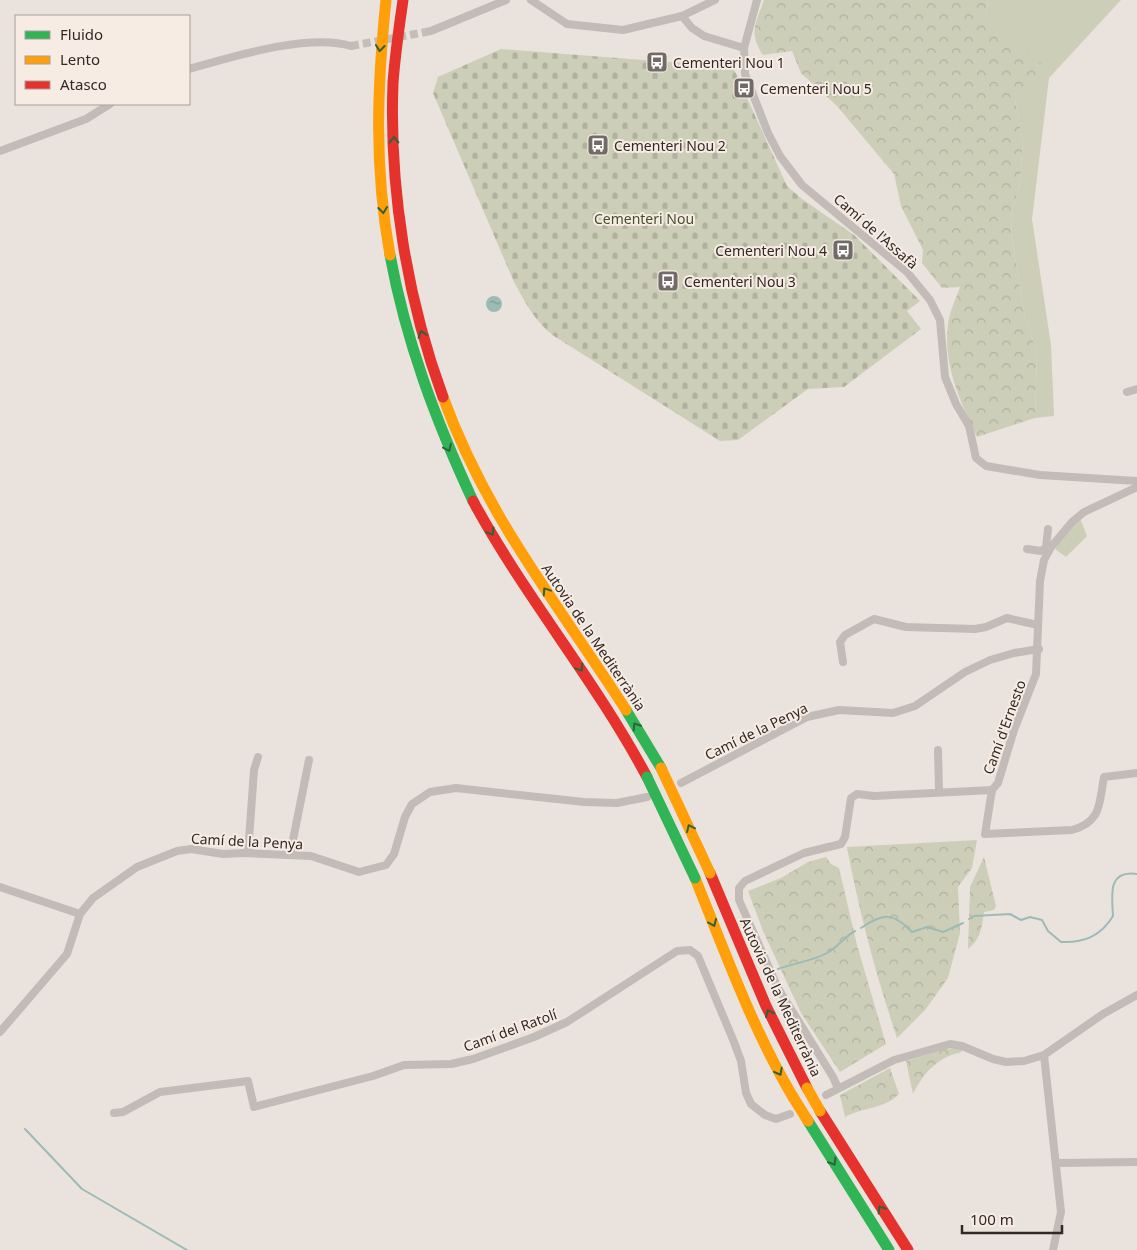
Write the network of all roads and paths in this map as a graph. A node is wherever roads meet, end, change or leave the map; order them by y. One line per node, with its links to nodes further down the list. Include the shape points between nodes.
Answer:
1 (386, 0): 46 (highway, Autovia de la Mediterrània, one-way to 46, bridge, via 378,64 377,169 393,279 409,344 440,431 467,490 512,568 608,710 648,777 777,1070)
2 (403, 0): 47 (highway, Autovia de la Mediterrània, one-way to 2, bridge, via 806,1088 766,1006 710,872 661,768 504,528 453,422 420,326 399,223 393,95)
3 (506, 0): 8 (street)
4 (531, 0): 7 (street, via 567,24 577,26 623,30)
5 (715, 0): 7 (street)
6 (757, 0): 10 (street, Camí de l'Assafà)
7 (682, 16): 10 (street, via 704,36)
8 (431, 31)
9 (351, 46): 11 (street, via 308,44 257,49)
10 (744, 48): 16 (street, Camí de l'Assafà, via 745,74 780,156 802,185 906,272 930,300 940,320 945,377 969,426 976,458 986,466 1038,474)
11 (190, 69)
12 (108, 105): 13 (street, via 78,123)
13 (0, 151)
14 (1137, 389): 15 (street)
15 (1127, 392)
16 (1137, 481)
17 (1137, 487): 21 (street, Camí d'Ernesto, via 1084,512 1072,522)
18 (1048, 529): 19 (street)
19 (1046, 548): 20 (street, via 1041,551); 21 (street)
20 (1027, 549)
21 (1045, 558): 22 (street, Camí d'Ernesto, via 1040,581)
22 (1038, 625): 23 (street, Camí d'Ernesto); 24 (street, via 1007,618 975,629 906,627 874,619 845,635 840,642)
23 (1039, 649): 29 (street, Camí de la Penya, via 990,660 965,672 915,706 892,713 839,710 806,718); 30 (street, Camí d'Ernesto, via 1036,674 998,782)
24 (843, 662)
25 (938, 750): 31 (street)
26 (258, 757): 33 (street, via 254,770)
27 (309, 760): 34 (street)
28 (1137, 773): 30 (street, Camí d'Ernesto, via 1104,776 1093,821 1072,830 985,834)
29 (681, 783)
30 (992, 790): 31 (street)
31 (939, 792): 40 (street, via 857,794 850,798 845,836 840,844 804,854 745,881 739,888 740,900 778,988)
32 (647, 797): 34 (street, Camí de la Penya, via 617,803 456,788 430,792 412,804 394,854 386,866 359,872 311,856)
33 (248, 853): 34 (street, Camí de la Penya); 36 (street, Camí de la Penya, via 176,851 137,867 112,883)
34 (290, 855)
35 (0, 887): 36 (street)
36 (80, 914): 38 (street, Camí de la Penya, via 67,954)
37 (1137, 995): 39 (street)
38 (0, 1032)
39 (1044, 1055): 40 (street, via 1006,1062 950,1044 894,1060); 45 (street)
40 (838, 1088): 41 (street)
41 (826, 1095)
42 (114, 1113): 43 (street, Camí del Ratolí, via 123,1112 160,1092 248,1081 254,1107 404,1066 451,1064 473,1059 567,1022 677,951 690,950 698,956 704,968 734,1042 751,1104 776,1119)
43 (787, 1115)
44 (1137, 1162): 45 (street)
45 (1056, 1163): 48 (street, via 1061,1212)
46 (889, 1250)
47 (908, 1250)
48 (1053, 1250)

